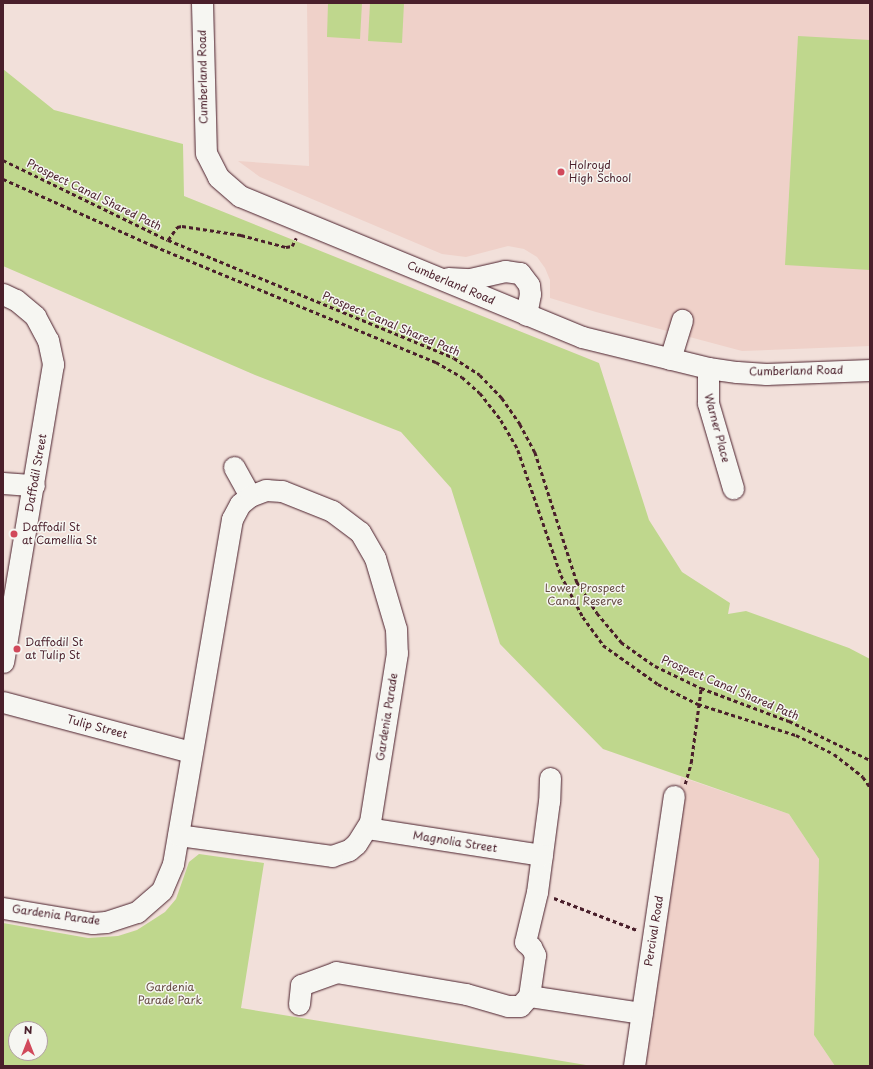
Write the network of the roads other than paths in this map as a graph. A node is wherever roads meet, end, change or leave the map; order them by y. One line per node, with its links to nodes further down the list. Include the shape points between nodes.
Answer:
1 (202, 3): 2 (street, Cumberland Road, via 204,132 209,162 218,177 235,192)
2 (435, 277): 4 (street, Cumberland Road); 4 (street, via 460,280 505,271 520,273 529,285)
3 (3, 294): 11 (street, Daffodil Street, via 30,311 40,323 48,340 53,364)
4 (526, 314): 6 (street, Cumberland Road, via 582,337)
5 (682, 320): 6 (street)
6 (670, 359): 7 (street, Cumberland Road)
7 (708, 368): 8 (street, Cumberland Road, via 766,374); 12 (street, Warner Place, via 708,403)
8 (870, 370)
9 (234, 468): 13 (street)
10 (3, 483): 11 (street)
11 (34, 485): 14 (street, Daffodil Street)
12 (733, 488)
13 (250, 496): 16 (street, Gardenia Parade, via 240,504 232,519); 19 (street, Gardenia Parade, via 266,490 282,491 332,511 360,532 375,558 398,640)
14 (3, 662)
15 (3, 702): 16 (street, Tulip Street)
16 (191, 752): 20 (street, Gardenia Parade)
17 (550, 778): 21 (street)
18 (674, 796): 25 (street, Percival Road)
19 (368, 828): 20 (street, via 349,850 325,857); 21 (street, Magnolia Street)
20 (178, 835): 22 (street, Gardenia Parade, via 171,873 164,886 146,906 129,916 93,923)
21 (542, 855): 23 (street, via 537,892 525,942 534,950)
22 (3, 908)
23 (529, 996): 24 (street, via 520,1006 508,1006 466,994 336,972 301,985); 25 (street)
24 (299, 1004)
25 (642, 1013): 26 (street, Percival Road)
26 (634, 1066)

